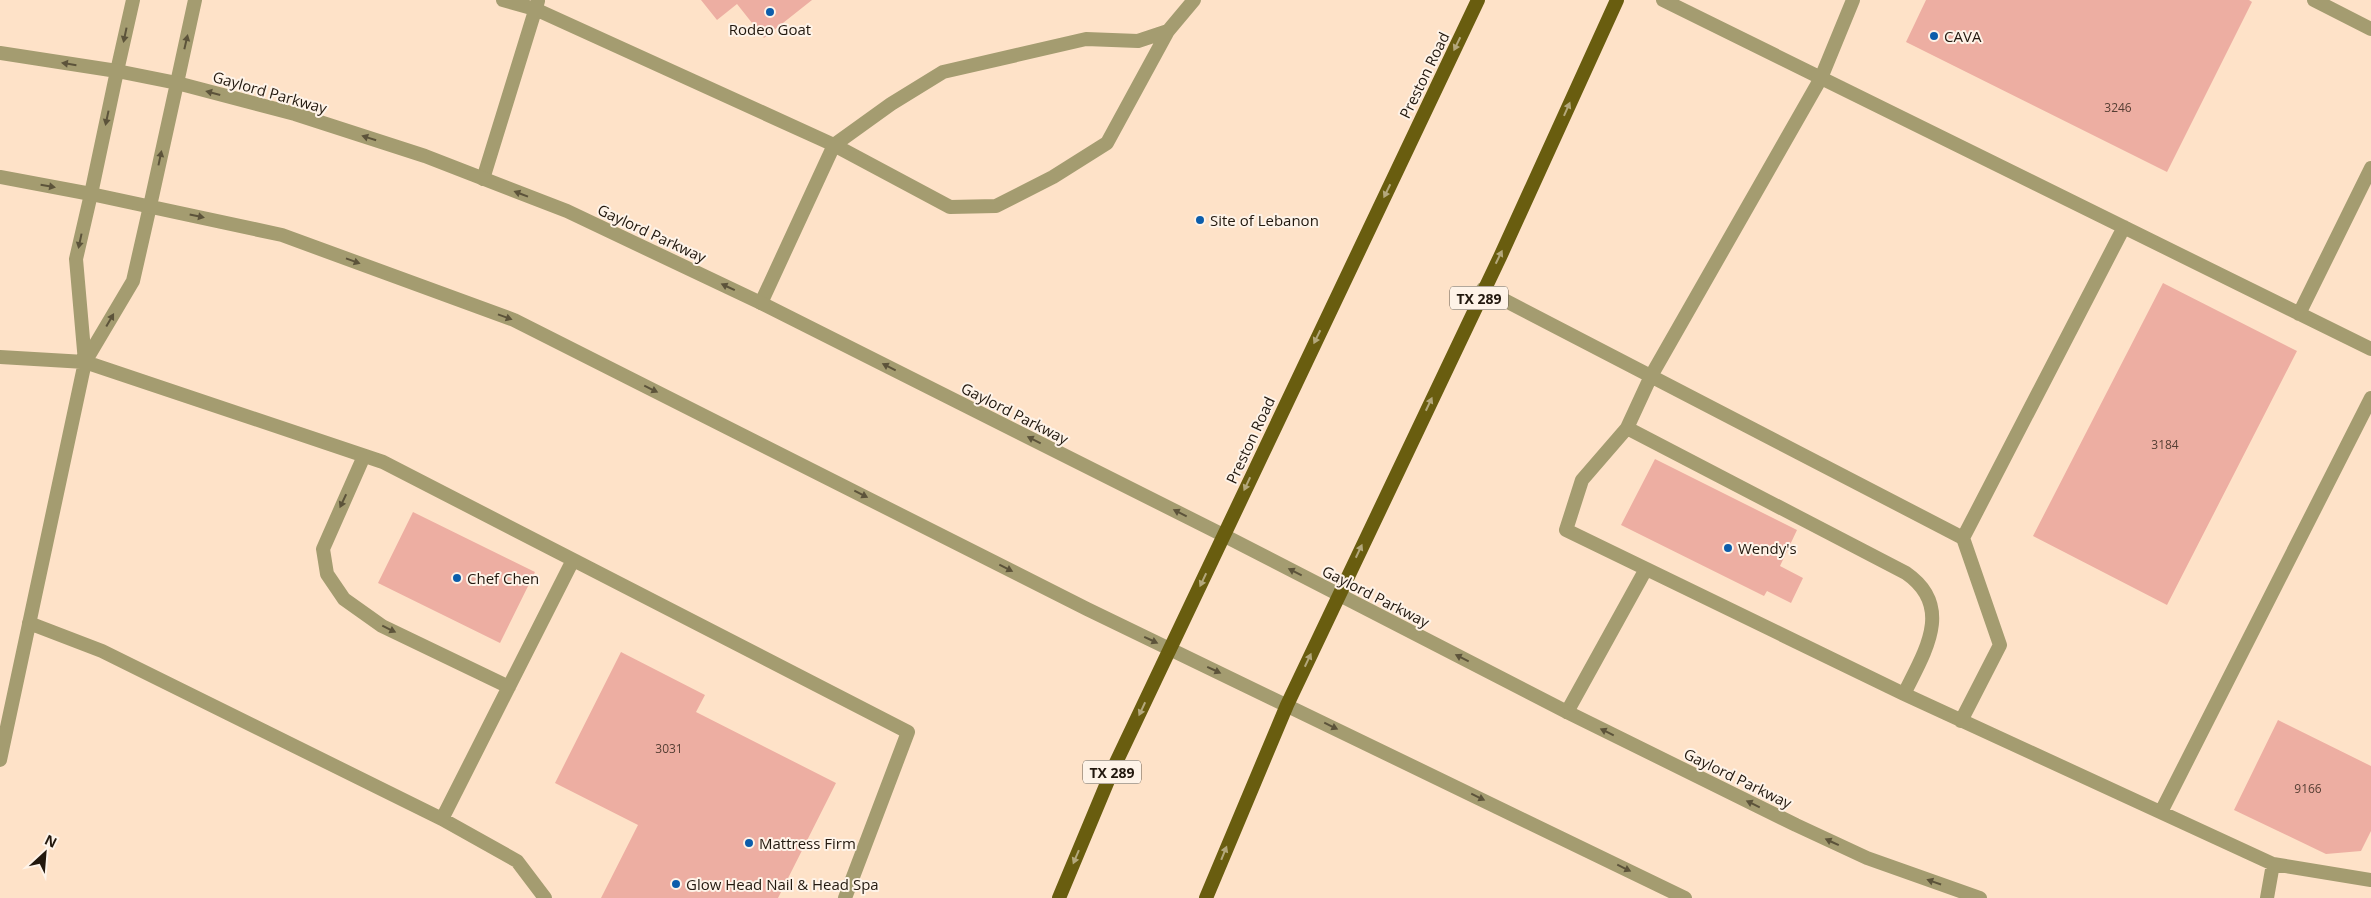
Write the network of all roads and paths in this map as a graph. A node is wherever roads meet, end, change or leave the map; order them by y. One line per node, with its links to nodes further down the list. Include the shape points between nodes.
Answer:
1 (133, 0): 14 (street, one-way to 14)
2 (195, 0): 16 (street, one-way to 2)
3 (503, 0): 10 (street)
4 (1194, 0): 12 (street)
5 (1478, 0): 34 (main road, Preston Road / TX 289, one-way to 34)
6 (1616, 0): 24 (main road, TX 289, one-way to 6)
7 (1664, 0): 15 (street)
8 (1853, 0): 15 (street)
9 (2314, 0): 11 (street)
10 (536, 4): 17 (street); 20 (street)
11 (2371, 29)
12 (1168, 32): 17 (street, via 1138,41 1086,39 943,72); 17 (street, via 1107,143 1053,177 996,206 950,207)
13 (0, 53): 14 (street, Gaylord Parkway, one-way to 13)
14 (117, 71): 16 (street, Gaylord Parkway); 21 (street, one-way to 21)
15 (1821, 78): 23 (street); 30 (street)
16 (177, 83): 20 (street, Gaylord Parkway, one-way to 16, via 425,156 295,114); 22 (street, one-way to 16)
17 (834, 145): 25 (street)
18 (2371, 168): 26 (street)
19 (0, 177): 21 (street, one-way to 21)
20 (483, 179): 25 (street, Gaylord Parkway, one-way to 20, via 567,211)
21 (91, 194): 22 (street); 29 (street, one-way to 29, via 76,259)
22 (150, 206): 29 (street, one-way to 22, via 133,281); 40 (street, one-way to 40, via 282,235 514,320)
23 (2124, 227): 26 (street); 35 (street)
24 (1483, 289): 30 (street); 38 (main road, TX 289, one-way to 24)
25 (761, 302): 34 (street, Gaylord Parkway, one-way to 25)
26 (2299, 314): 27 (street)
27 (2371, 349)
28 (0, 357): 29 (street)
29 (85, 362): 33 (street); 39 (street)
30 (1651, 376): 32 (street); 35 (street)
31 (2371, 398): 47 (street)
32 (1627, 428): 37 (street, via 1582,480 1566,530); 42 (street, via 1920,583 1930,606 1933,626 1927,647)
33 (364, 456): 36 (street, via 382,462); 41 (street, one-way to 41, via 322,549 328,574 344,598 382,626)
34 (1223, 535): 38 (street, Gaylord Parkway, one-way to 34); 40 (main road, Preston Road / TX 289, one-way to 40)
35 (1964, 538): 45 (street, via 2000,646)
36 (573, 560): 41 (street); 52 (street, via 908,732)
37 (1646, 569): 42 (street); 44 (street)
38 (1338, 595): 43 (main road, TX 289, one-way to 38); 44 (street, Gaylord Parkway, one-way to 38)
39 (29, 623): 46 (street); 48 (street, via 111,656)
40 (1170, 649): 43 (street, one-way to 43); 53 (main road, Preston Road / TX 289, one-way to 53, via 1112,771)
41 (509, 687): 48 (street)
42 (1904, 694): 45 (street)
43 (1288, 704): 54 (main road, TX 289, one-way to 43); 55 (street, one-way to 55)
44 (1567, 712): 56 (street, Gaylord Parkway, one-way to 44, via 1867,858)
45 (1961, 721): 47 (street)
46 (0, 760)
47 (2161, 812): 49 (street)
48 (442, 819): 51 (street, via 516,861)
49 (2273, 864): 50 (street); 57 (street)
50 (2371, 880)
51 (545, 898)
52 (845, 898)
53 (1059, 898)
54 (1206, 898)
55 (1684, 898)
56 (1980, 898)
57 (2267, 898)

